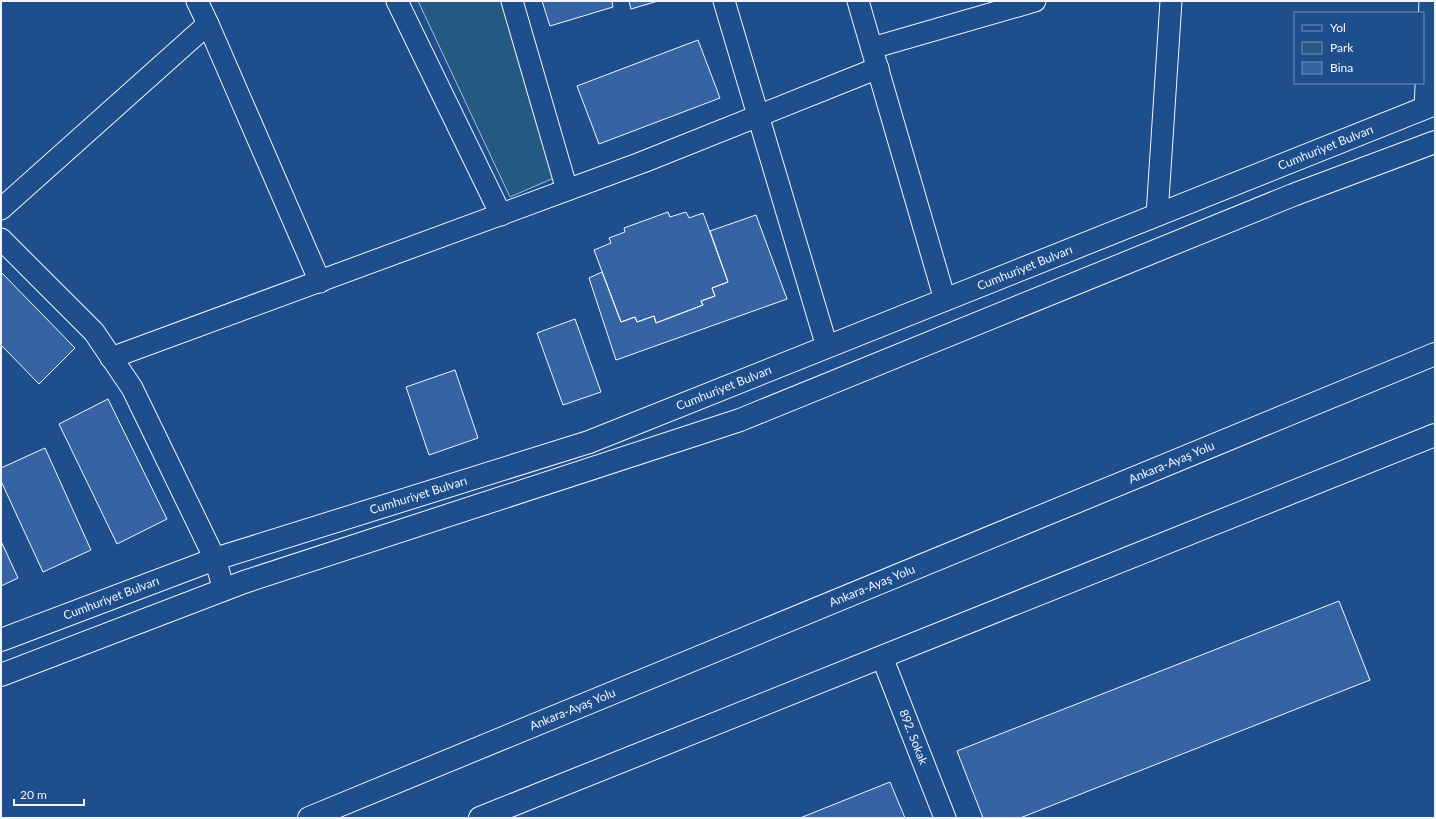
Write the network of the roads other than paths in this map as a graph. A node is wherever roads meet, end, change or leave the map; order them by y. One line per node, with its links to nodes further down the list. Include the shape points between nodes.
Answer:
1 (197, 1): 9 (street)
2 (397, 1): 17 (street)
3 (512, 1): 15 (street)
4 (724, 1): 13 (street)
5 (858, 1): 10 (street)
6 (1035, 1): 10 (street)
7 (1171, 1): 18 (street)
8 (1430, 1): 12 (street)
9 (208, 24): 16 (street); 20 (street)
10 (872, 48): 11 (street)
11 (878, 68): 13 (street); 21 (street)
12 (1430, 106): 18 (main road, Cumhuriyet Bulvarı)
13 (758, 116): 15 (street); 22 (street)
14 (1435, 142): 27 (main road, via 1293,195 740,420)
15 (567, 190): 17 (street)
16 (1, 209)
17 (501, 215): 20 (street)
18 (1158, 215): 21 (main road, Cumhuriyet Bulvarı)
19 (1, 239): 24 (street, via 94,332)
20 (320, 282): 24 (street)
21 (945, 300): 22 (main road, Cumhuriyet Bulvarı)
22 (826, 347): 26 (main road, Cumhuriyet Bulvarı, via 589,442)
23 (1435, 354): 31 (main road, Ankara-Ayaş Yolu)
24 (111, 358): 26 (street, via 132,388)
25 (1435, 435): 29 (main road)
26 (215, 559): 27 (street); 28 (main road, Cumhuriyet Bulvarı)
27 (224, 590): 30 (main road)
28 (1, 640)
29 (882, 657): 32 (main road); 33 (street, 892. Sokak)
30 (1, 674)
31 (309, 818)
32 (480, 818)
33 (945, 818)

